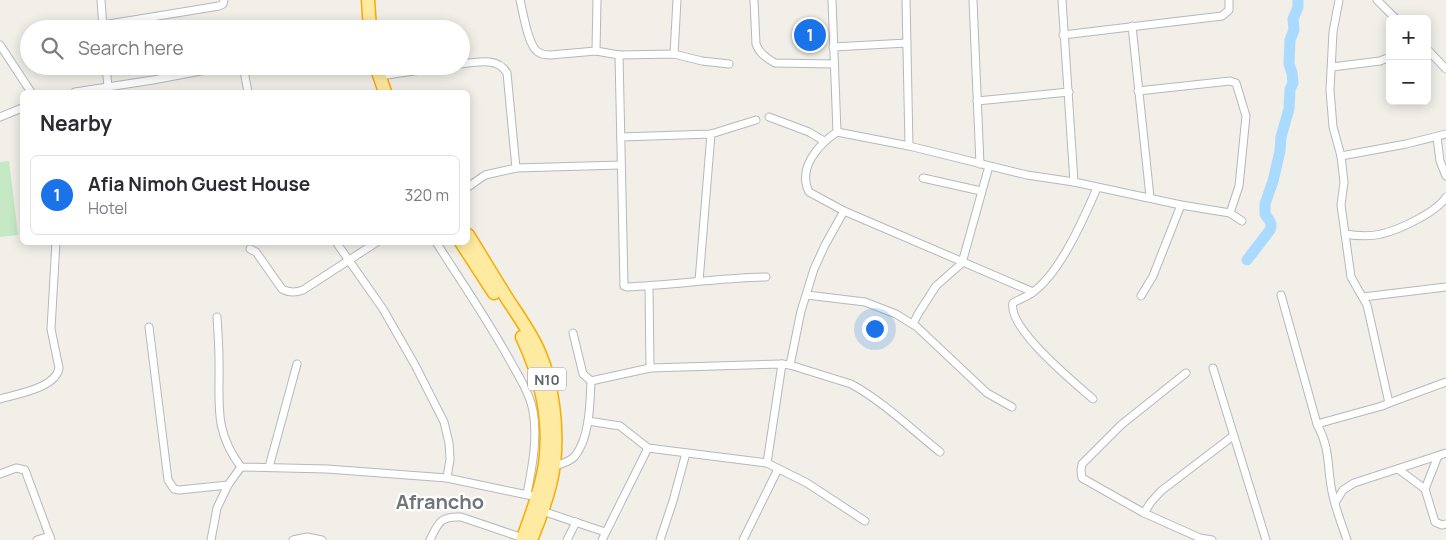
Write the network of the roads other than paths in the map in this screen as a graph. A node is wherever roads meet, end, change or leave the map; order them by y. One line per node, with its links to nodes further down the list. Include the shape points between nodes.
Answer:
1 (101, 0): 17 (street)
2 (224, 0): 18 (street, via 219,6)
3 (360, 0): 19 (highway)
4 (368, 0): 20 (highway)
5 (520, 0): 26 (street, via 537,52 550,55)
6 (597, 0): 26 (street)
7 (677, 0): 28 (street)
8 (754, 0): 33 (street, via 756,44 766,58 775,62)
9 (832, 0): 25 (street)
10 (906, 0): 23 (street)
11 (973, 0): 49 (street)
12 (1062, 0): 22 (street)
13 (1229, 0): 21 (street, via 1229,10 1222,16)
14 (1339, 0): 34 (street, via 1333,32)
15 (1377, 0): 16 (street)
16 (1392, 15)
17 (102, 20)
18 (142, 20)
19 (361, 20)
20 (369, 20)
21 (1132, 26): 22 (street); 47 (street)
22 (1063, 35): 48 (street)
23 (907, 42): 25 (street); 60 (street)
24 (0, 45): 42 (street)
25 (833, 47): 33 (street)
26 (596, 51): 29 (street)
27 (1431, 53): 35 (street)
28 (674, 54): 29 (street); 32 (street)
29 (619, 55): 58 (street)
30 (1386, 59): 34 (street)
31 (470, 63): 65 (street, via 492,62 507,73)
32 (728, 64)
33 (834, 64): 54 (street)
34 (1332, 67): 61 (street, via 1333,127)
35 (1446, 69)
36 (107, 75): 41 (street)
37 (180, 75): 41 (street)
38 (245, 75): 44 (street)
39 (371, 75): 45 (highway)
40 (379, 75): 46 (highway)
41 (108, 86): 43 (street)
42 (30, 90)
43 (86, 90)
44 (248, 90)
45 (375, 90)
46 (384, 90)
47 (1138, 91): 72 (street); 76 (street, via 1230,81 1236,84 1246,116 1239,186)
48 (1069, 92): 49 (street); 68 (street)
49 (977, 101): 62 (street)
50 (20, 109): 51 (street)
51 (0, 117)
52 (768, 117): 59 (street)
53 (756, 120): 55 (street)
54 (837, 132): 59 (street); 60 (street)
55 (711, 134): 58 (street); 89 (street)
56 (1446, 134): 57 (street)
57 (1438, 136): 61 (street); 66 (street, via 1440,161)
58 (621, 137): 63 (street)
59 (824, 141): 75 (street, via 812,155 807,188)
60 (909, 146): 62 (street)
61 (1341, 156): 78 (street, via 1344,182 1341,205)
62 (980, 164): 64 (street)
63 (621, 165): 65 (street); 90 (street, via 624,284 627,287)
64 (989, 166): 68 (street); 71 (street)
65 (516, 168): 69 (street, via 485,175)
66 (1446, 176)
67 (923, 178): 71 (street)
68 (1074, 182): 70 (street)
69 (470, 186)
70 (1097, 188): 72 (street); 92 (street, via 1082,224 1053,270)
71 (981, 191): 87 (street)
72 (1150, 197): 74 (street)
73 (1446, 197): 78 (street, via 1431,211 1403,226 1381,234)
74 (1182, 205): 76 (street); 95 (street)
75 (844, 210): 87 (street); 93 (street, via 814,269)
76 (1230, 213): 77 (street)
77 (1242, 221)
78 (1345, 234): 96 (street, via 1351,277)
79 (470, 238): 121 (highway, N10, via 539,353 554,410)
80 (56, 245): 108 (street, via 51,329 58,373 48,384)
81 (338, 245): 86 (street)
82 (372, 245): 86 (street)
83 (438, 245): 130 (street, via 505,350 528,395 535,438)
84 (463, 245): 130 (highway, N10, via 523,338 536,369 545,412 546,446 544,464)
85 (250, 249): 86 (street, via 256,252 286,292 303,290)
86 (348, 260): 127 (street, via 384,309 444,422 450,443)
87 (962, 263): 92 (street); 98 (street, via 936,286)
88 (766, 276): 89 (street)
89 (699, 281): 90 (street)
90 (649, 286): 103 (street)
91 (1446, 287): 96 (street)
92 (1033, 292): 109 (street, via 1013,303 1014,315 1034,346)
93 (807, 295): 98 (street, via 865,302); 102 (street)
94 (1281, 295): 113 (street)
95 (1142, 296)
96 (1363, 297): 110 (street)
97 (217, 318): 122 (street, via 219,415 231,454)
98 (913, 324): 111 (street, via 987,393)
99 (149, 327): 128 (street, via 171,486 179,490)
100 (573, 333): 106 (street, via 583,374)
101 (297, 364): 123 (street)
102 (786, 364): 103 (street); 116 (street, via 852,384); 120 (street)
103 (650, 368): 106 (street)
104 (1214, 368): 114 (street)
105 (1186, 373): 133 (street, via 1121,425 1082,464 1082,478)
106 (591, 381): 112 (street)
107 (1446, 382): 110 (street)
108 (0, 399)
109 (1093, 399)
110 (1389, 403): 113 (street)
111 (1012, 407)
112 (588, 421): 115 (street, via 620,426); 121 (street, via 576,455)
113 (1317, 424): 131 (street, via 1325,438)
114 (1233, 436): 133 (street, via 1161,491); 150 (street)
115 (648, 448): 117 (street); 137 (street)
116 (940, 452)
117 (686, 453): 120 (street); 147 (street)
118 (1446, 453): 119 (street)
119 (1438, 456): 125 (street); 129 (street)
120 (767, 463): 124 (street)
121 (554, 466): 132 (highway, N10)
122 (241, 467): 123 (street); 128 (street)
123 (269, 467): 127 (street)
124 (778, 469): 134 (street, via 808,484); 148 (street)
125 (1398, 469): 129 (street); 131 (street, via 1348,486)
126 (0, 474): 138 (street, via 16,468 25,470)
127 (447, 478): 130 (street)
128 (228, 485): 141 (street, via 217,508)
129 (1426, 489): 136 (street, via 1435,522)
130 (532, 496): 139 (highway, N10)
131 (1336, 504): 151 (street)
132 (542, 511): 135 (street); 139 (highway, N10)
133 (1144, 513): 149 (street, via 1200,538)
134 (865, 521)
135 (576, 522): 137 (street); 145 (street)
136 (1446, 524)
137 (605, 532): 146 (street)
138 (51, 538): 140 (street)
139 (525, 539): 144 (street, via 461,517 451,517 439,522)
140 (37, 540)
141 (211, 540)
142 (293, 540): 143 (street, via 307,537)
143 (322, 540)
144 (430, 540)
145 (567, 540)
146 (602, 540)
147 (660, 540)
148 (743, 540)
149 (1212, 540)
150 (1266, 540)
151 (1347, 540)

